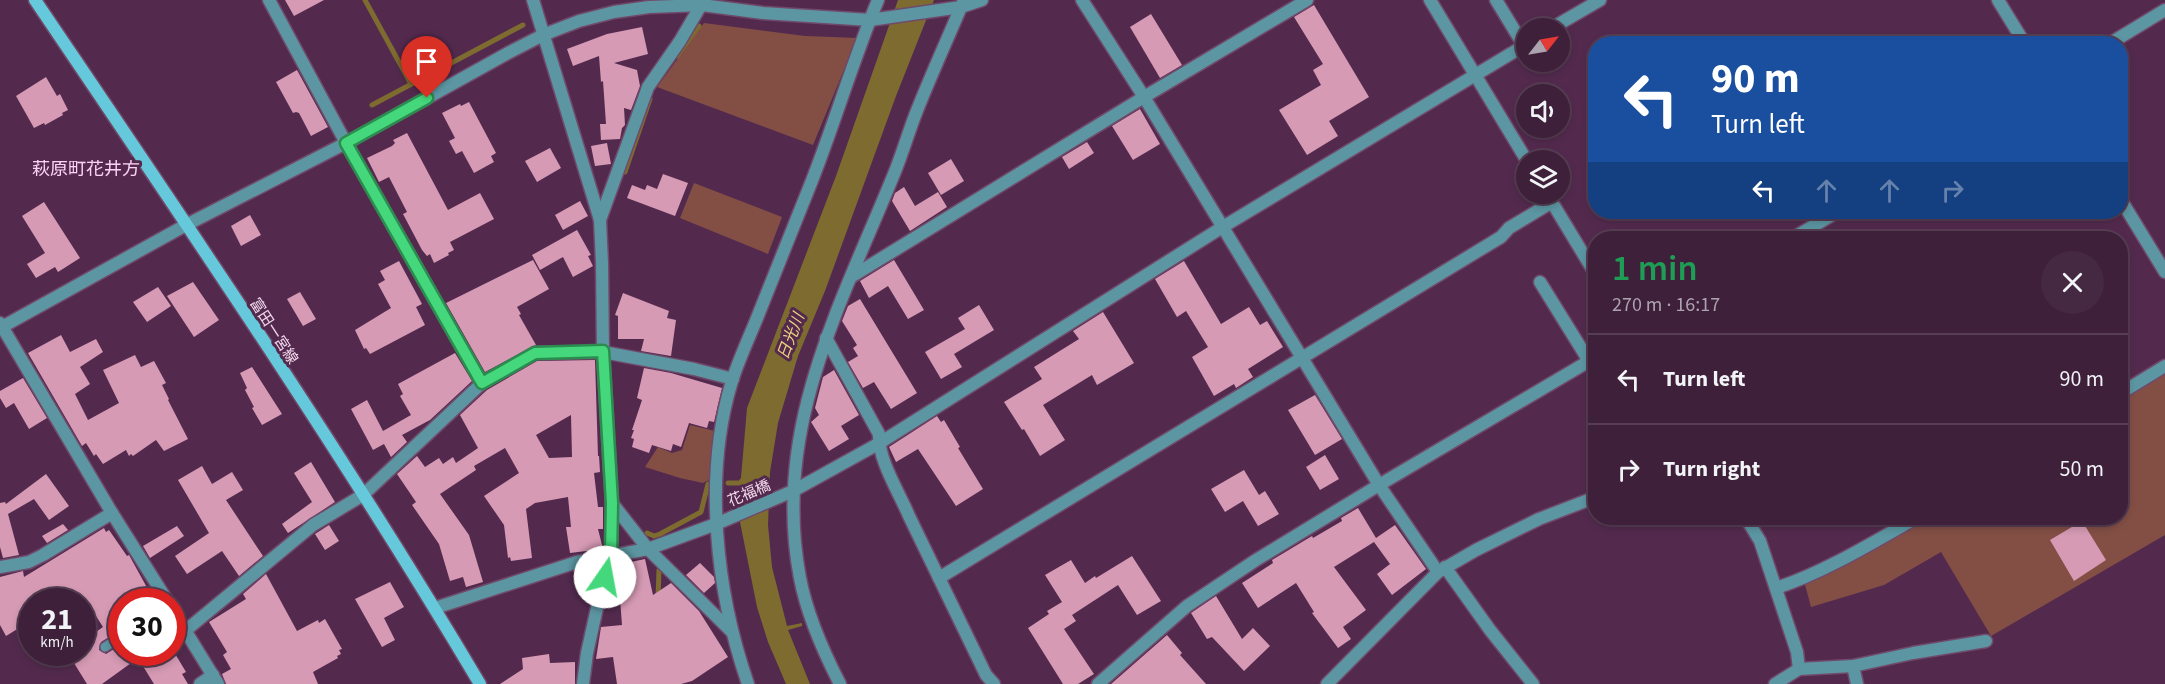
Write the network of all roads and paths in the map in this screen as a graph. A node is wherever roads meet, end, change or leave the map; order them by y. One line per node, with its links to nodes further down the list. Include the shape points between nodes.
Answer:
1 (35, 0): 31 (main road, 富田一宮線)
2 (269, 0): 24 (street)
3 (532, 0): 18 (street)
4 (878, 0): 16 (street)
5 (982, 0): 13 (street)
6 (1082, 0): 23 (street)
7 (1307, 0): 23 (street)
8 (1430, 0): 22 (street)
9 (1496, 0): 17 (street)
10 (1600, 0): 15 (street)
11 (1998, 0): 19 (street)
12 (703, 2): 16 (street, via 763,14); 18 (street, via 614,12); 30 (street, via 648,87)
13 (962, 3): 16 (street); 36 (street)
14 (2165, 9): 20 (street)
15 (1569, 18)
16 (870, 20): 45 (street, via 812,181)
17 (1516, 31)
18 (543, 35): 24 (street); 30 (street)
19 (2020, 36)
20 (2122, 36)
21 (1516, 50): 22 (street, 花福橋)
22 (1475, 75): 25 (street); 32 (street, 花福橋)
23 (1144, 97): 32 (street); 36 (street)
24 (346, 143): 31 (street); 46 (street)
25 (1520, 150)
26 (1541, 204): 42 (street, via 1501,237)
27 (1553, 204): 34 (street)
28 (2128, 211): 35 (street)
29 (1825, 219): 33 (street)
30 (600, 220): 40 (street)
31 (186, 225): 38 (street); 51 (main road, 富田一宮線)
32 (1221, 228): 42 (street); 48 (street, 花福橋)
33 (1805, 231)
34 (1588, 262)
35 (2165, 272)
36 (851, 277): 39 (street)
37 (1540, 282): 41 (street)
38 (1, 326): 54 (street)
39 (826, 338): 48 (street, via 879,434); 50 (street, via 806,400)
40 (603, 351): 45 (street); 46 (street, via 535,353); 53 (street)
41 (1588, 352)
42 (1300, 358): 49 (street); 62 (street)
43 (1588, 362): 49 (street)
44 (2165, 366): 47 (street)
45 (733, 379): 55 (street, via 722,427)
46 (482, 383): 51 (street)
47 (2128, 389)
48 (878, 444): 50 (street, 花福橋); 62 (street)
49 (1379, 485): 61 (street); 80 (street, via 1187,606)
50 (791, 492): 55 (street, 花福橋); 78 (street, via 800,580 815,629)
51 (363, 495): 65 (main road, 富田一宮線); 66 (street, via 314,525)
52 (1588, 500): 61 (street, via 1539,519)
53 (612, 503): 58 (street); 59 (street)
54 (112, 513): 60 (street, via 44,555); 63 (street)
55 (719, 523): 58 (street, 花福橋); 67 (street, via 721,572)
56 (1750, 525): 64 (street)
57 (1904, 525): 64 (street)
58 (648, 549): 59 (street, 花福橋); 67 (street)
59 (611, 555): 65 (street, 花福橋, via 577,562); 76 (street, via 589,642)
60 (0, 567)
61 (1442, 570): 81 (street); 82 (street)
62 (939, 578): 79 (street)
63 (159, 588)
64 (1776, 588): 72 (street)
65 (435, 608): 75 (main road, 富田一宮線)
66 (186, 631): 73 (street)
67 (732, 632): 77 (street)
68 (1986, 641): 71 (street)
69 (108, 645): 70 (lane)
70 (105, 647)
71 (1853, 666): 72 (street); 84 (street)
72 (1799, 669): 83 (street)
73 (216, 680): 74 (street)
74 (200, 684)
75 (480, 684)
76 (583, 684)
77 (748, 684)
78 (840, 684)
79 (994, 684)
80 (1098, 684)
81 (1327, 684)
82 (1533, 684)
83 (1775, 684)
84 (1857, 684)

